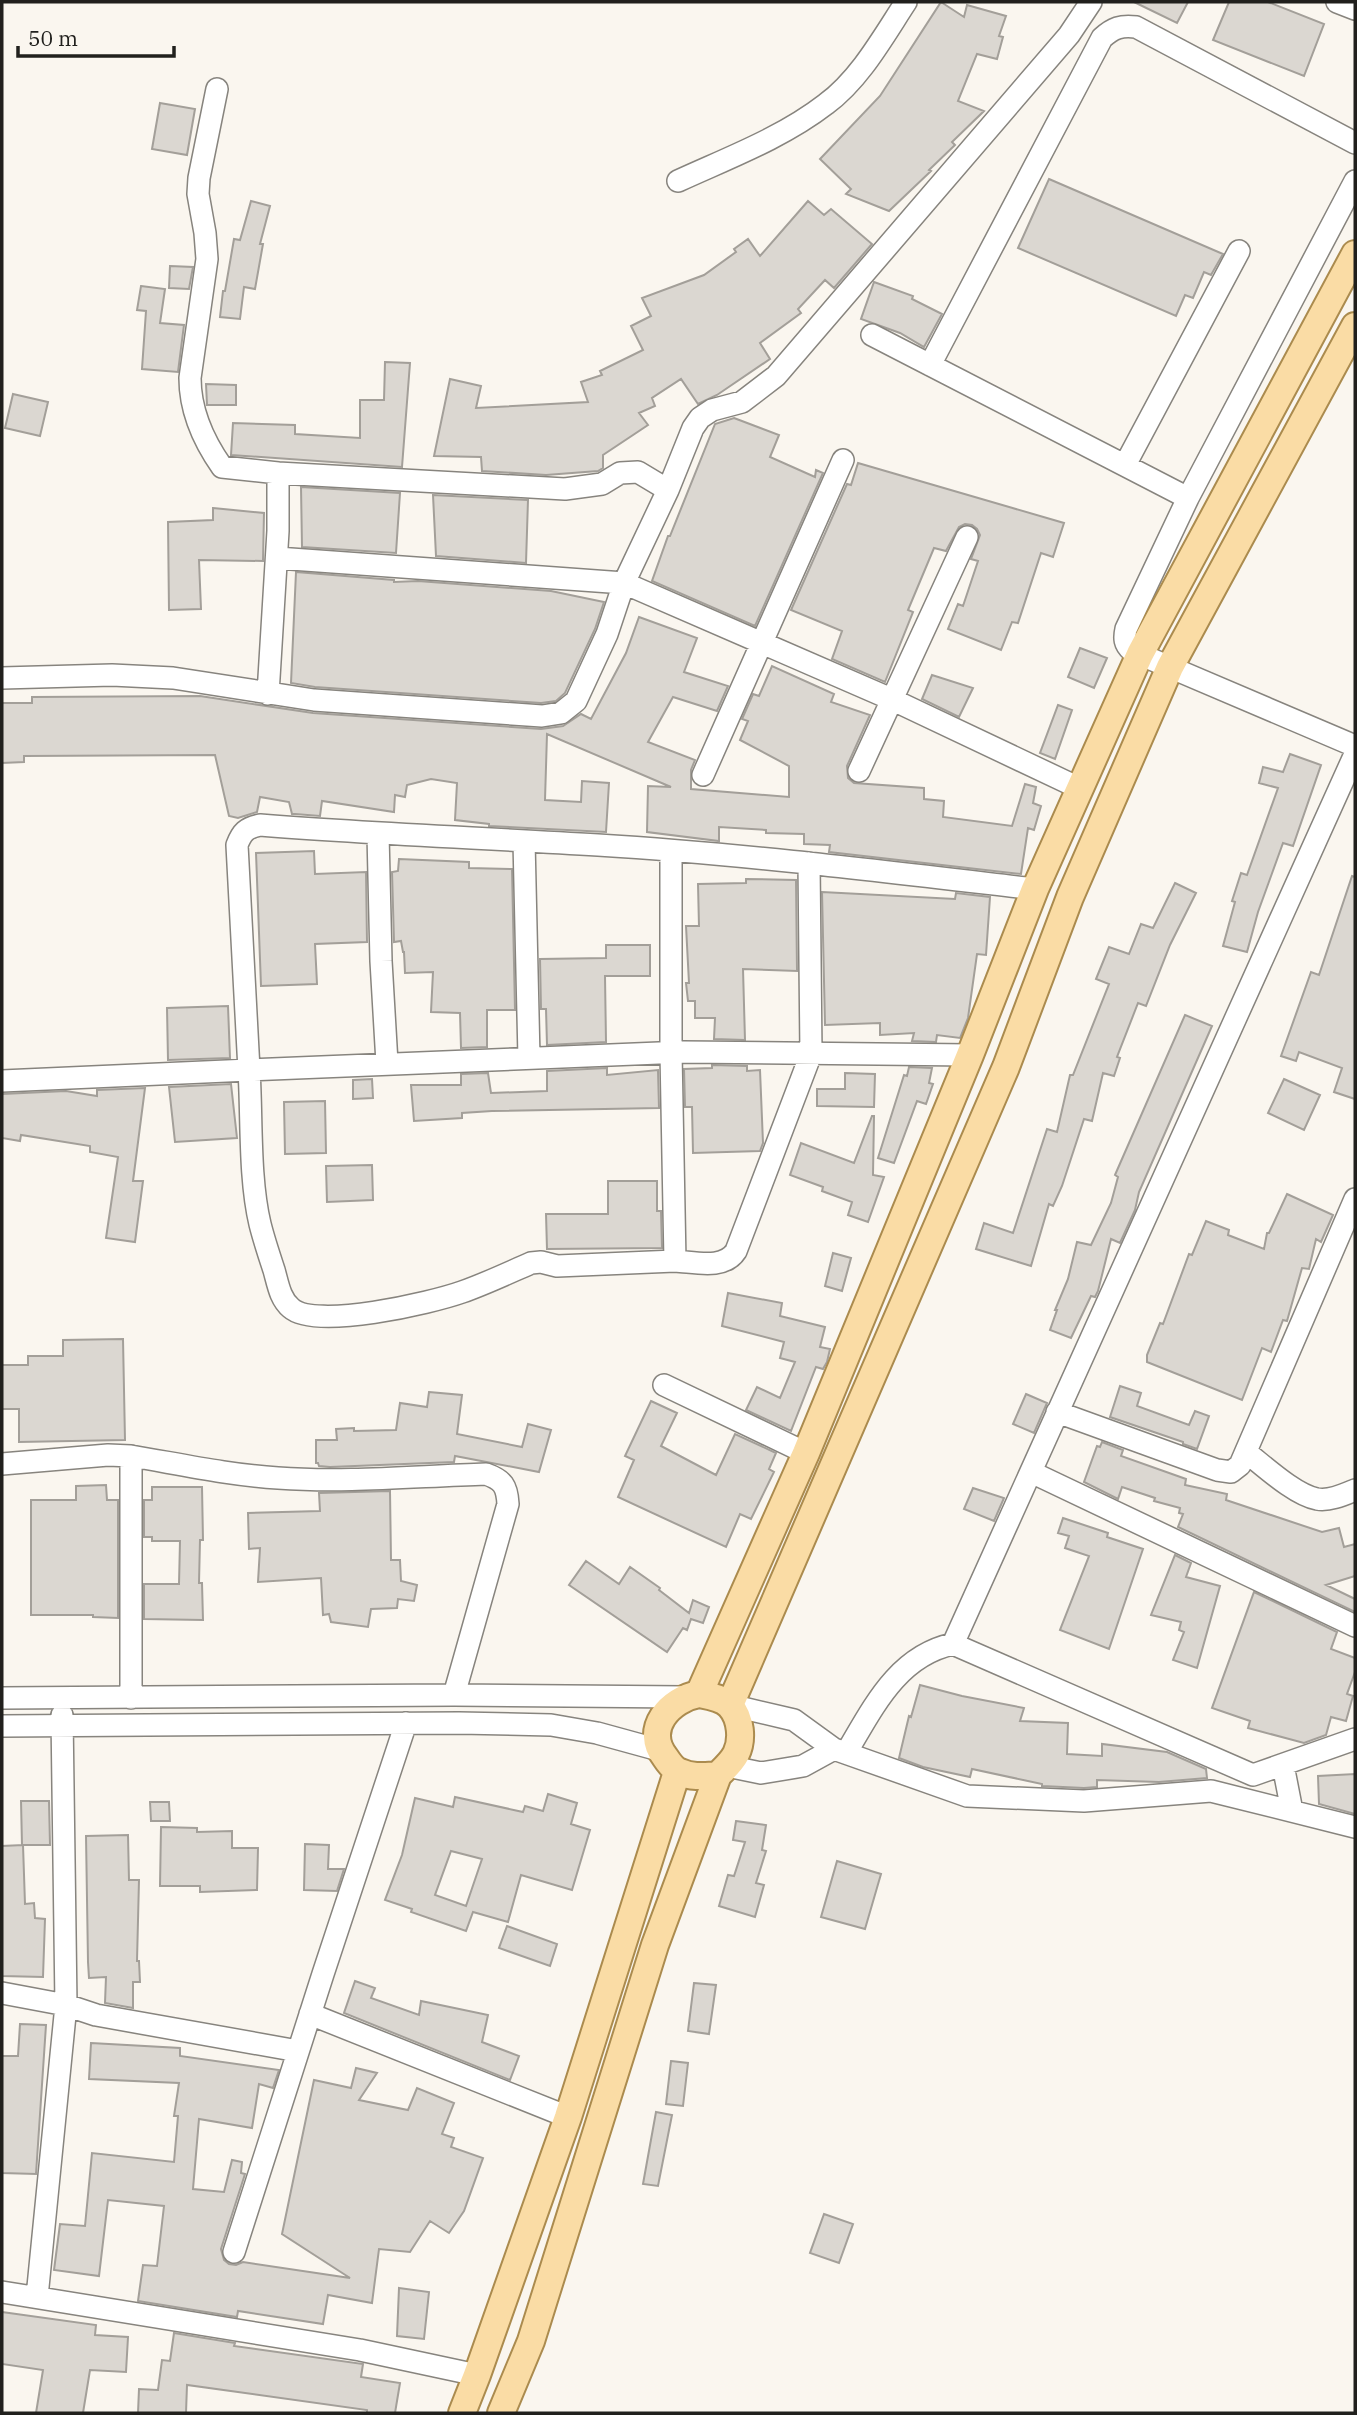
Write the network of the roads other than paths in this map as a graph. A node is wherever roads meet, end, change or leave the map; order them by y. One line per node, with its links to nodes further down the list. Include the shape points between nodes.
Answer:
1 (905, 2): 7 (street, via 852,79 828,103 782,133)
2 (1091, 2): 17 (street, via 1069,35 776,376 742,402 700,418)
3 (1337, 2): 4 (street)
4 (1355, 9)
5 (217, 89): 16 (street, via 199,178 207,259 190,396 197,421 222,467)
6 (1355, 143): 13 (street, via 1136,27 1122,25 1111,30 1102,38)
7 (678, 181)
8 (1355, 181): 18 (street)
9 (1239, 251): 15 (street)
10 (1355, 254): 23 (main road)
11 (1355, 327): 24 (main road)
12 (872, 335): 13 (street)
13 (930, 365): 15 (street)
14 (843, 460): 22 (street)
15 (1125, 465): 18 (street)
16 (278, 473): 17 (street, via 565,489 602,484 620,473 638,472); 20 (street)
17 (668, 490): 21 (street)
18 (1188, 498): 23 (street, via 1126,629 1126,646)
19 (967, 537): 27 (street)
20 (277, 558): 21 (street); 26 (street)
21 (624, 583): 22 (street); 26 (street, via 576,701 561,713 542,716)
22 (761, 642): 27 (street); 31 (street)
23 (1140, 654): 24 (street); 32 (main road)
24 (1170, 667): 28 (street); 62 (main road, via 1070,897 1006,1067)
25 (2, 678): 26 (street, via 173,678)
26 (268, 694)
27 (891, 699): 30 (street); 32 (street)
28 (1355, 746)
29 (1355, 754): 48 (street)
30 (859, 771)
31 (703, 775)
32 (1079, 788): 37 (main road)
33 (378, 834): 34 (street); 42 (street); 43 (street, via 260,825 241,834 237,845)
34 (524, 841): 35 (street); 41 (street)
35 (671, 851): 36 (street); 38 (street)
36 (809, 863): 37 (street); 39 (street)
37 (1035, 889): 40 (main road)
38 (671, 1053): 39 (street); 41 (street); 46 (street)
39 (811, 1054): 40 (street); 46 (street, via 731,1259 719,1263)
40 (970, 1055): 50 (main road)
41 (529, 1058): 42 (street)
42 (387, 1063): 43 (street)
43 (249, 1070): 44 (street); 46 (street, via 260,1223 282,1298 301,1315 397,1309 460,1293 531,1263)
44 (2, 1081)
45 (1355, 1199): 49 (street)
46 (675, 1261)
47 (664, 1385): 50 (street)
48 (1057, 1412): 49 (street, via 1217,1470 1231,1472); 53 (street)
49 (1246, 1452): 54 (street, via 1304,1495 1319,1499)
50 (806, 1453): 58 (main road)
51 (131, 1456): 52 (street); 57 (street, via 277,1478 486,1474 501,1479 508,1504); 60 (street)
52 (2, 1464)
53 (1034, 1466): 55 (street); 56 (street)
54 (1355, 1490)
55 (1355, 1626)
56 (953, 1644): 68 (street, via 920,1656 904,1668); 72 (street)
57 (454, 1695): 58 (street); 60 (street)
58 (692, 1695): 62 (main road, via 714,1697); 67 (main road, via 673,1704 664,1715)
59 (2, 1698): 61 (street)
60 (131, 1698): 61 (street)
61 (62, 1699): 65 (street)
62 (730, 1705): 68 (street, via 794,1720); 70 (main road, via 740,1727 740,1742)
63 (406, 1723): 65 (street); 67 (street, via 551,1725); 78 (street)
64 (2, 1726): 65 (street)
65 (62, 1727): 77 (street)
66 (1355, 1739): 69 (street)
67 (659, 1750): 71 (main road)
68 (840, 1751): 70 (street, via 803,1766 761,1773); 73 (street, via 967,1796 1084,1801)
69 (1283, 1765): 72 (street); 74 (street)
70 (722, 1771): 71 (main road); 86 (main road, via 655,1945 531,2341)
71 (677, 1772): 80 (main road)
72 (1253, 1775): 73 (street)
73 (1211, 1791): 74 (street)
74 (1292, 1811): 75 (street)
75 (1355, 1827)
76 (2, 1993): 77 (street)
77 (66, 2005): 79 (street, via 96,2015); 83 (street)
78 (310, 2014): 79 (street); 80 (street)
79 (298, 2051): 81 (street)
80 (568, 2117): 84 (main road)
81 (234, 2252)
82 (2, 2292): 83 (street)
83 (37, 2297): 84 (street, via 360,2350)
84 (477, 2375): 85 (main road)
85 (462, 2413)
86 (501, 2413)

